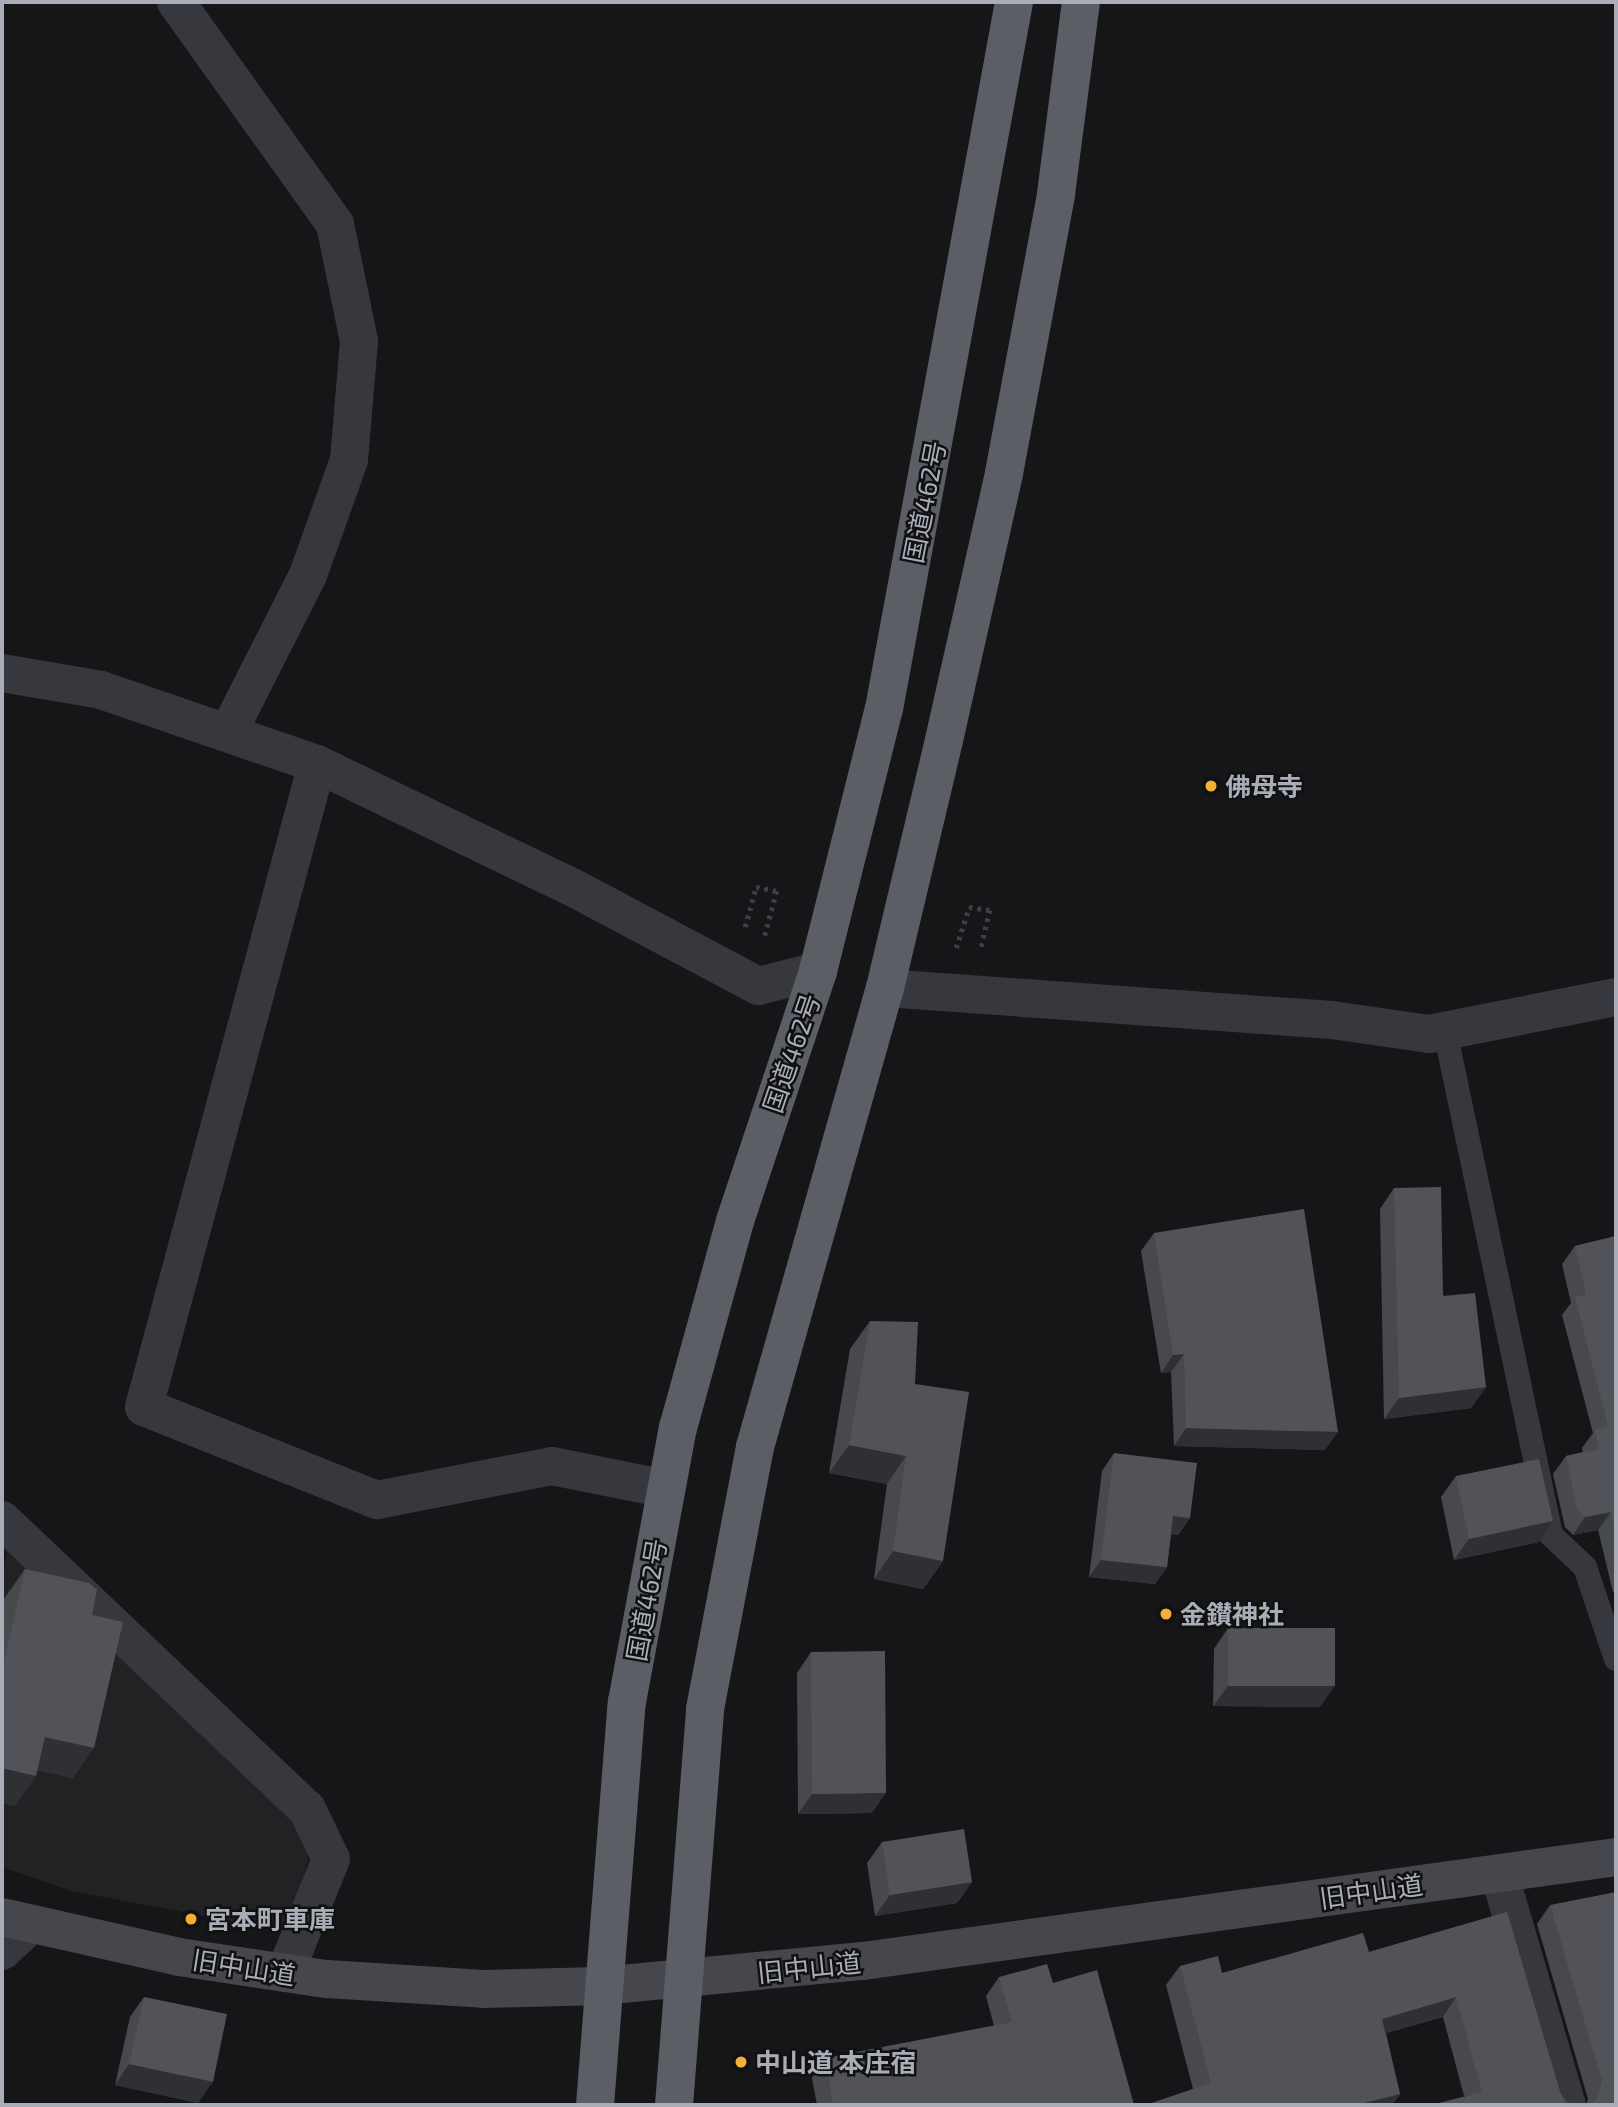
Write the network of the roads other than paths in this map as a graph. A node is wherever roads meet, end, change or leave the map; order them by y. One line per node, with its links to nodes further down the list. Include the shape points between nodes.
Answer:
1 (176, 2): 5 (street, via 335,224 359,341 349,460 308,575)
2 (1014, 2): 7 (highway, 国道462号, via 884,709)
3 (1082, 2): 8 (highway, via 1056,194 1004,473)
4 (2, 673): 5 (street, via 101,690)
5 (229, 731): 6 (street)
6 (317, 764): 7 (street, via 572,887 736,958 758,986); 11 (street, via 144,1407 377,1500 552,1466)
7 (818, 971): 11 (highway, 国道462号, via 734,1221)
8 (885, 988): 10 (street); 19 (highway, via 755,1447 705,1709)
9 (1616, 997): 10 (street)
10 (1445, 1031): 13 (lane, via 1551,1535 1585,1567)
11 (666, 1489): 20 (highway, 国道462号, via 627,1702)
12 (2, 1520): 18 (street, via 307,1809 331,1858)
13 (1616, 1659)
14 (1616, 1857): 15 (main road, 旧中山道)
15 (1499, 1873): 19 (main road, 旧中山道); 23 (street)
16 (16, 1921): 17 (street); 18 (main road, 旧中山道)
17 (2, 1951)
18 (285, 1973): 20 (main road, 旧中山道, via 421,1988)
19 (681, 1981): 20 (main road, 旧中山道); 22 (highway)
20 (601, 1986): 21 (highway, 国道462号)
21 (595, 2105)
22 (674, 2105)
23 (1567, 2105)

